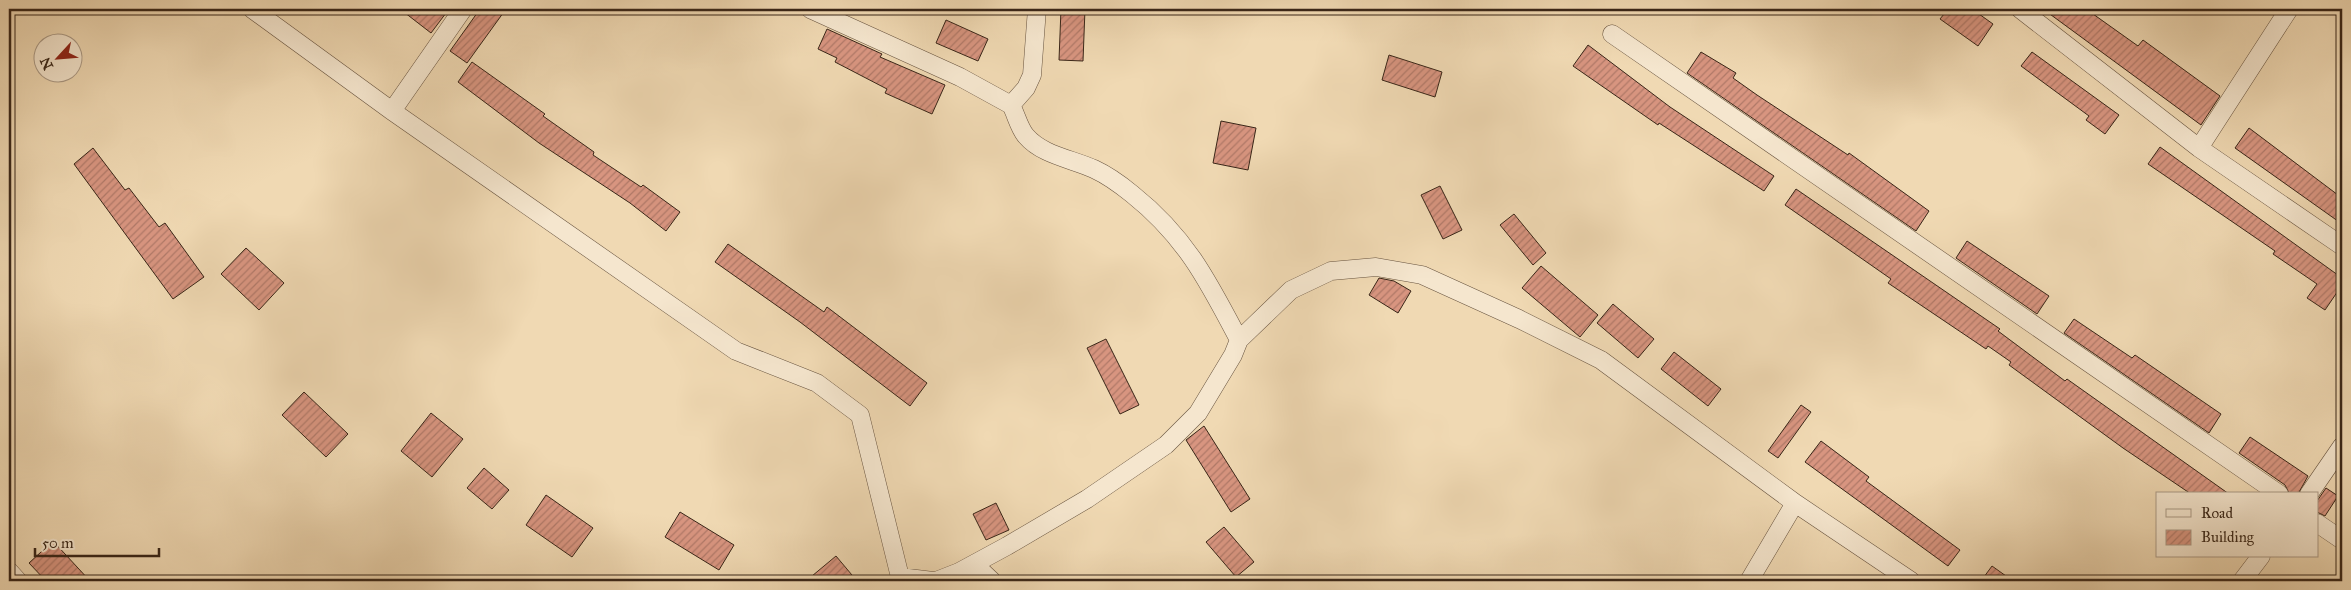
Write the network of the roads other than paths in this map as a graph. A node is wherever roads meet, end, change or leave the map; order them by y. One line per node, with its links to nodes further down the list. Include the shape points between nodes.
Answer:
1 (252, 9): 9 (street)
2 (463, 9): 9 (street)
3 (810, 9): 8 (street, via 960,77)
4 (1037, 9): 8 (street, via 1032,75 1026,88)
5 (2020, 9): 10 (street)
6 (2289, 9): 10 (street)
7 (1612, 34): 14 (street)
8 (1011, 105): 12 (street, via 1026,135 1038,146 1095,170 1131,193 1161,218 1184,244)
9 (392, 111): 22 (street, via 736,351 817,383 860,415)
10 (2199, 148): 11 (street)
11 (2342, 246)
12 (1239, 340): 16 (street, via 1291,290 1331,271 1376,267 1422,276 1601,360); 20 (street, via 1198,412 1166,445 1087,498)
13 (2342, 446): 15 (street)
14 (2276, 492)
15 (2310, 492)
16 (1795, 503): 26 (street); 27 (street)
17 (2318, 524): 18 (street)
18 (2342, 540)
19 (2259, 558): 28 (street)
20 (974, 564): 24 (street); 25 (street)
21 (9, 571): 23 (street)
22 (899, 579): 24 (street)
23 (18, 581)
24 (934, 581)
25 (992, 581)
26 (1749, 581)
27 (1911, 581)
28 (2242, 581)

